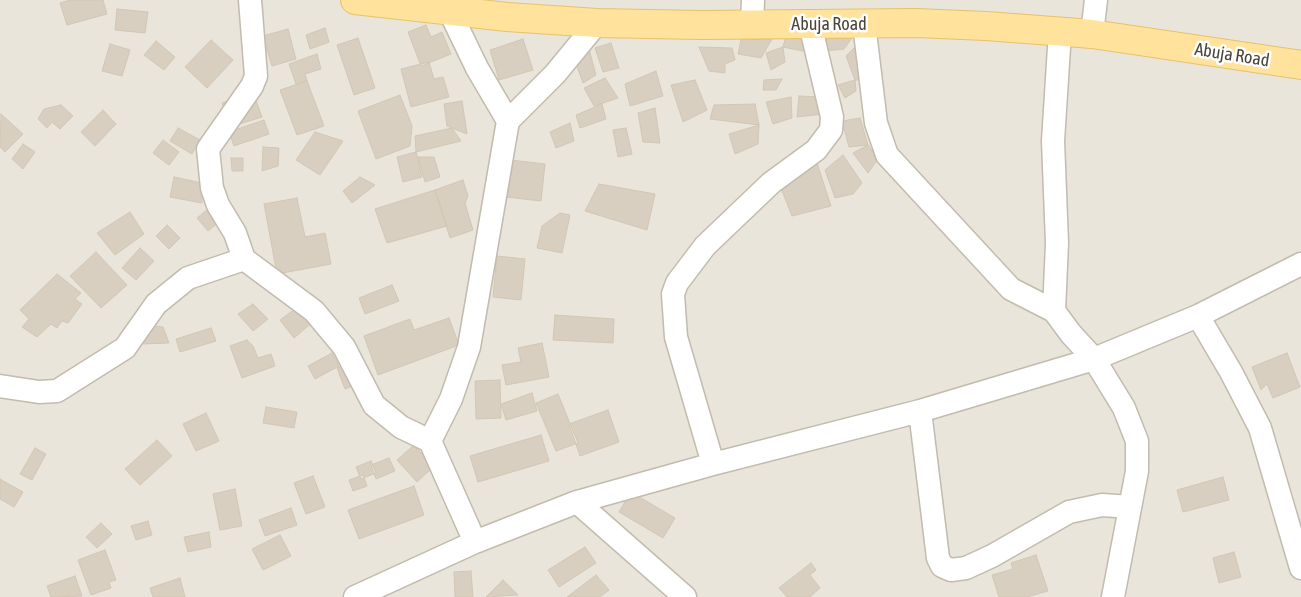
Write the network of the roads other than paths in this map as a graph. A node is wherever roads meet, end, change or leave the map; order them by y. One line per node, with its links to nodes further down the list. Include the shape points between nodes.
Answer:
1 (250, 0): 13 (street, via 256,76 208,148 212,188)
2 (355, 0): 4 (main road, Abuja Road)
3 (1096, 0): 10 (street)
4 (449, 10): 6 (main road, Abuja Road); 12 (street)
5 (752, 12): 6 (main road, Abuja Road); 7 (main road, Abuja Road)
6 (597, 23): 12 (street)
7 (810, 24): 8 (main road, Abuja Road); 21 (street, via 832,117 830,130 816,150 771,183 705,246 672,294 676,337)
8 (864, 24): 9 (main road, Abuja Road, via 986,26); 15 (street, via 876,123 886,156 1010,289)
9 (1060, 32): 10 (main road, Abuja Road); 15 (street, via 1054,141 1057,243)
10 (1092, 34): 11 (main road, Abuja Road)
11 (1301, 65)
12 (508, 121): 20 (street, via 469,347)
13 (244, 259): 18 (street, via 188,278 156,304 125,348 57,391 39,392); 20 (street, via 314,311 344,347 374,405 401,426)
14 (1301, 264): 16 (street)
15 (1054, 311): 17 (street)
16 (1198, 316): 17 (street); 25 (street, via 1260,428)
17 (1094, 359): 19 (street); 23 (street, via 1124,408 1137,441 1137,471)
18 (0, 386)
19 (920, 411): 21 (street); 23 (street, via 938,558 942,566 951,570 966,568 1069,512 1102,505)
20 (430, 441): 24 (street)
21 (713, 464): 22 (street)
22 (577, 502): 24 (street); 27 (street)
23 (1130, 507): 28 (street)
24 (475, 542): 26 (street)
25 (1301, 568)
26 (355, 597)
27 (685, 597)
28 (1113, 597)

